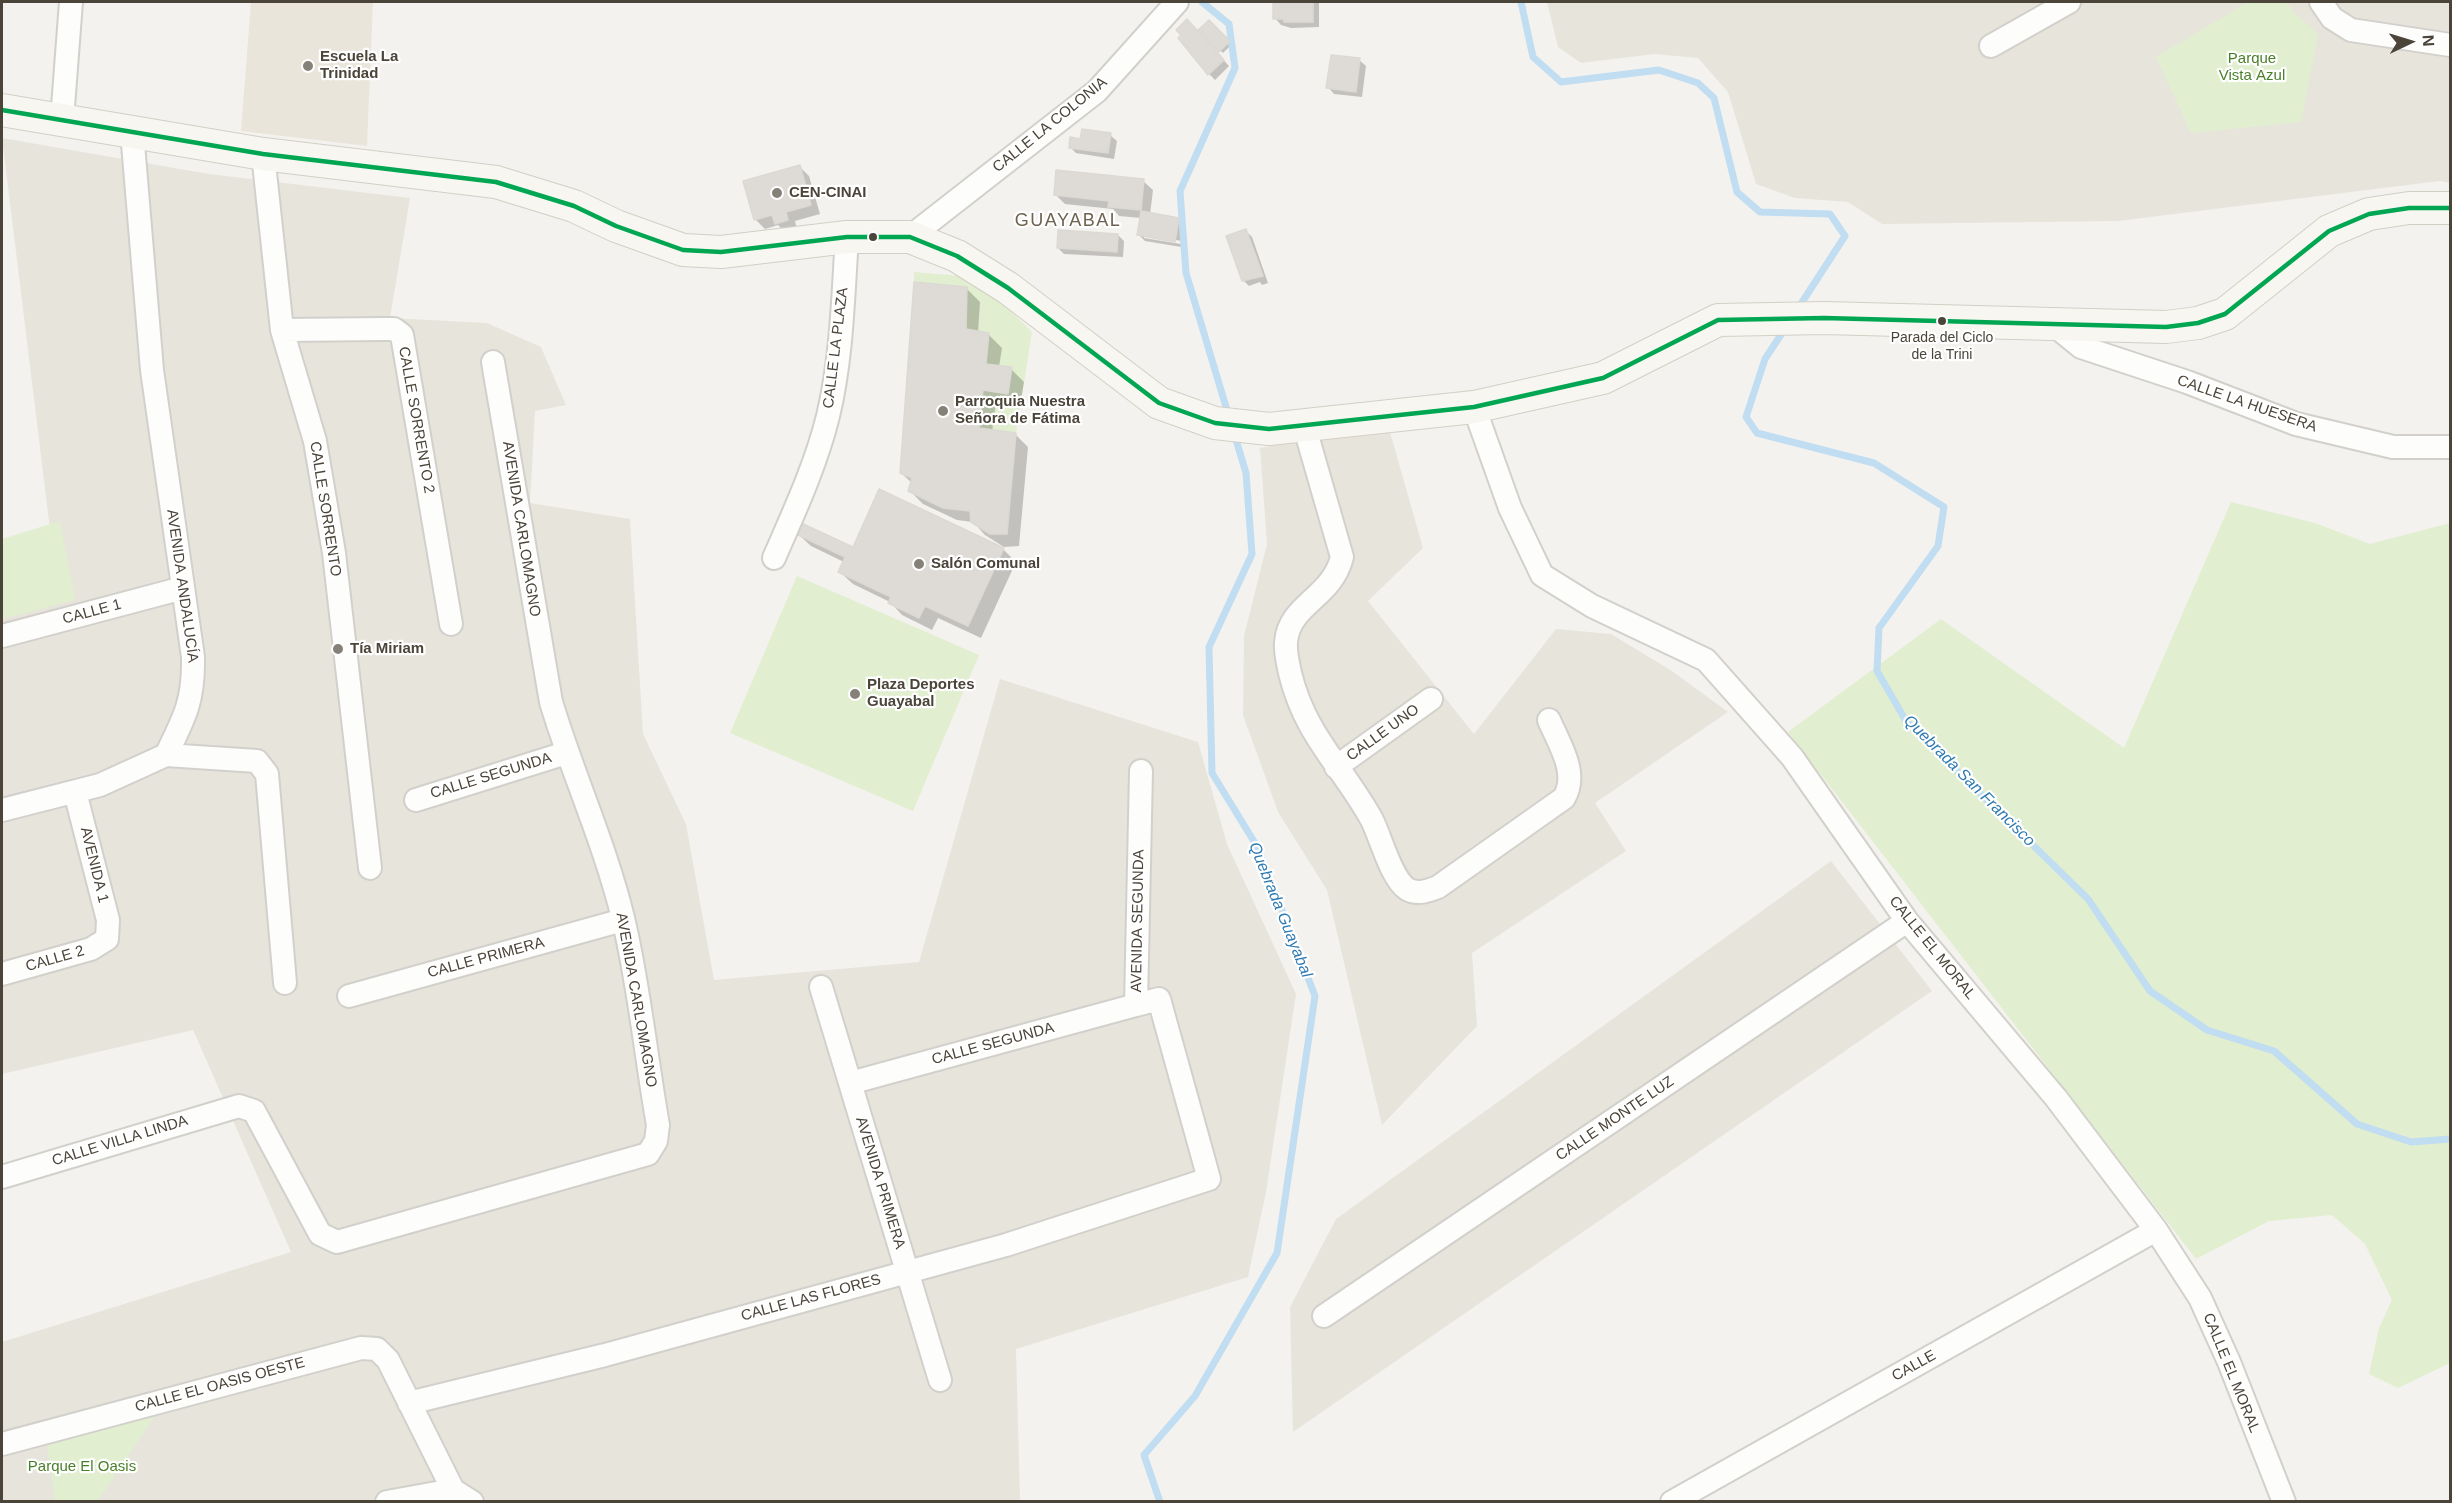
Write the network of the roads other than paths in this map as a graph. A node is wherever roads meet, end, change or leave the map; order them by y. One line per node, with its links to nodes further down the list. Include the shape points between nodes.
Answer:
1 (71, 2): 8 (street)
2 (1178, 2): 13 (street, CALLE LA COLONIA, via 1097,92)
3 (2069, 2): 6 (street)
4 (2321, 2): 5 (street, via 2332,18 2351,30)
5 (2451, 45)
6 (1991, 46)
7 (2, 110): 8 (main road)
8 (62, 120): 9 (main road)
9 (132, 132): 10 (main road); 21 (street, AVENIDA ANDALUCÍA, via 152,370)
10 (263, 154): 12 (main road, via 496,182 574,206 683,250 721,252); 15 (street, CALLE SORRENTO)
11 (2451, 208): 14 (main road, via 2369,213 2329,231 2224,314 2198,323 2166,327)
12 (847, 237): 13 (main road); 20 (street, CALLE LA PLAZA, via 840,341 828,415 809,475)
13 (910, 237): 18 (main road, via 957,256 1008,288 1159,403 1215,423 1269,429)
14 (2054, 325): 17 (main road, via 1824,318 1718,320 1603,378); 19 (street, CALLE LA HUESERA, via 2081,347 2296,424 2392,447)
15 (282, 330): 22 (street, CALLE SORRENTO 2, via 386,328 402,335); 33 (street, CALLE SORRENTO, via 315,441 332,542)
16 (493, 362): 26 (street, AVENIDA CARLOMAGNO, via 550,702)
17 (1474, 407): 18 (main road); 35 (street, CALLE EL MORAL, via 1510,508 1542,575 1592,606 1706,660 1792,757)
18 (1304, 425): 28 (street, via 1342,557 1339,571 1326,590 1296,615 1288,627 1286,651 1307,723)
19 (2451, 447)
20 (774, 558)
21 (183, 588): 23 (street, CALLE 1); 27 (street, AVENIDA ANDALUCÍA, via 194,686 187,714)
22 (451, 624)
23 (2, 636)
24 (1431, 699): 28 (street, CALLE UNO)
25 (1549, 720): 28 (street, via 1571,773 1564,798 1438,887 1424,892 1408,889 1398,879 1371,820)
26 (566, 753): 31 (street, CALLE SEGUNDA); 34 (street, AVENIDA CARLOMAGNO, via 604,851)
27 (166, 755): 30 (street); 38 (street, via 257,761 267,774)
28 (1336, 767)
29 (1141, 771): 41 (street, AVENIDA SEGUNDA)
30 (75, 792): 32 (street); 36 (street, AVENIDA 1, via 108,921)
31 (416, 800)
32 (2, 810)
33 (369, 868)
34 (623, 920): 40 (street, CALLE PRIMERA); 43 (street, AVENIDA CARLOMAGNO, via 658,1125 656,1141 648,1154 337,1242 320,1234 254,1111)
35 (1907, 921): 46 (street, CALLE EL MORAL, via 2056,1098); 48 (street, CALLE MONTE LUZ)
36 (107, 939): 37 (street, CALLE 2, via 91,949)
37 (2, 974)
38 (285, 983)
39 (821, 987): 42 (street, AVENIDA PRIMERA)
40 (350, 996)
41 (1136, 1005): 42 (street, CALLE SEGUNDA); 45 (street, AVENIDA SEGUNDA, via 1159,999)
42 (850, 1083): 47 (street, AVENIDA PRIMERA)
43 (239, 1106): 44 (street, CALLE VILLA LINDA)
44 (2, 1177)
45 (1209, 1179): 47 (street, CALLE LAS FLORES, via 1006,1245)
46 (2156, 1230): 54 (street, CALLE); 55 (street, CALLE EL MORAL, via 2200,1298)
47 (907, 1272): 49 (street, AVENIDA PRIMERA); 50 (street, CALLE LAS FLORES, via 605,1355)
48 (1324, 1316)
49 (940, 1380)
50 (410, 1403): 51 (street, CALLE EL OASIS OESTE, via 388,1360 377,1348 362,1348); 52 (street, CALLE EL OASIS OESTE)
51 (2, 1444)
52 (462, 1496): 53 (street)
53 (387, 1502)
54 (1672, 1502)
55 (2283, 1502)

